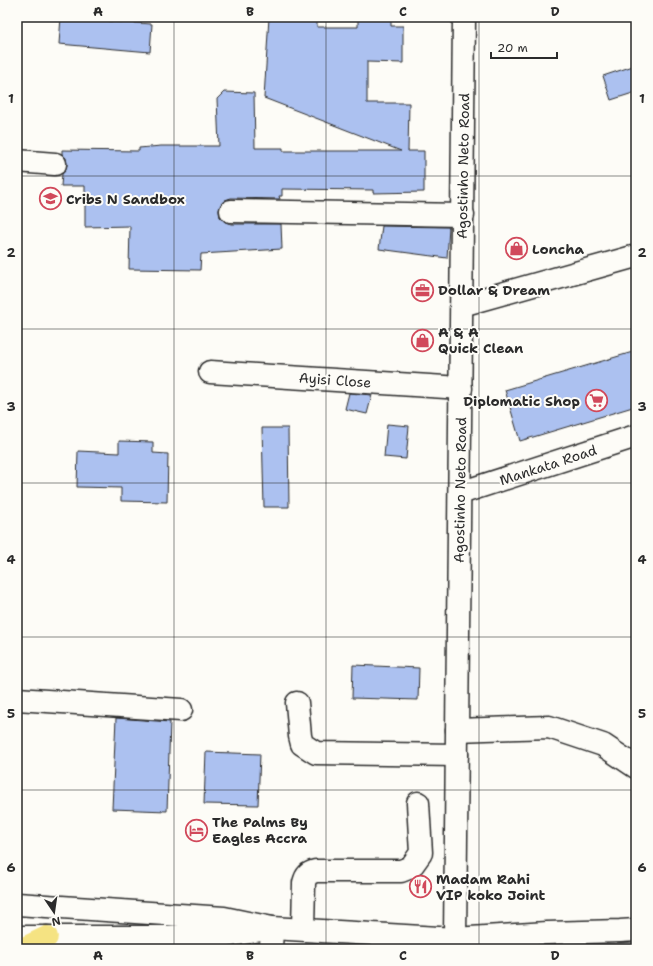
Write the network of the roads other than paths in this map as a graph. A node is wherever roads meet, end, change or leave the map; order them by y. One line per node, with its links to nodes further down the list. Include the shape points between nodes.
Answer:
1 (464, 17): 5 (street, Agostinho Neto Road)
2 (17, 161): 3 (street)
3 (55, 164)
4 (231, 211): 5 (street)
5 (463, 215): 7 (street, Agostinho Neto Road)
6 (636, 256): 7 (street)
7 (462, 306): 9 (street, Agostinho Neto Road)
8 (210, 372): 9 (street, Ayisi Close)
9 (461, 388): 11 (street, Agostinho Neto Road)
10 (636, 436): 11 (street, Mankata Road)
11 (460, 493): 15 (street, Agostinho Neto Road)
12 (17, 699): 14 (street)
13 (297, 703): 16 (street, via 302,744 316,753)
14 (181, 710)
15 (457, 730): 16 (street, Agostinho Neto Road); 17 (street, via 549,727 603,746)
16 (457, 756): 25 (street, Agostinho Neto Road)
17 (636, 768)
18 (418, 803): 20 (street, via 421,853 411,867 401,871 309,873 304,883)
19 (17, 904): 24 (street, via 224,918)
20 (303, 930): 24 (street); 25 (street)
21 (636, 930): 25 (street)
22 (47, 936): 23 (street); 24 (street); 26 (highway)
23 (17, 937)
24 (272, 938)
25 (455, 939)
26 (22, 949)

